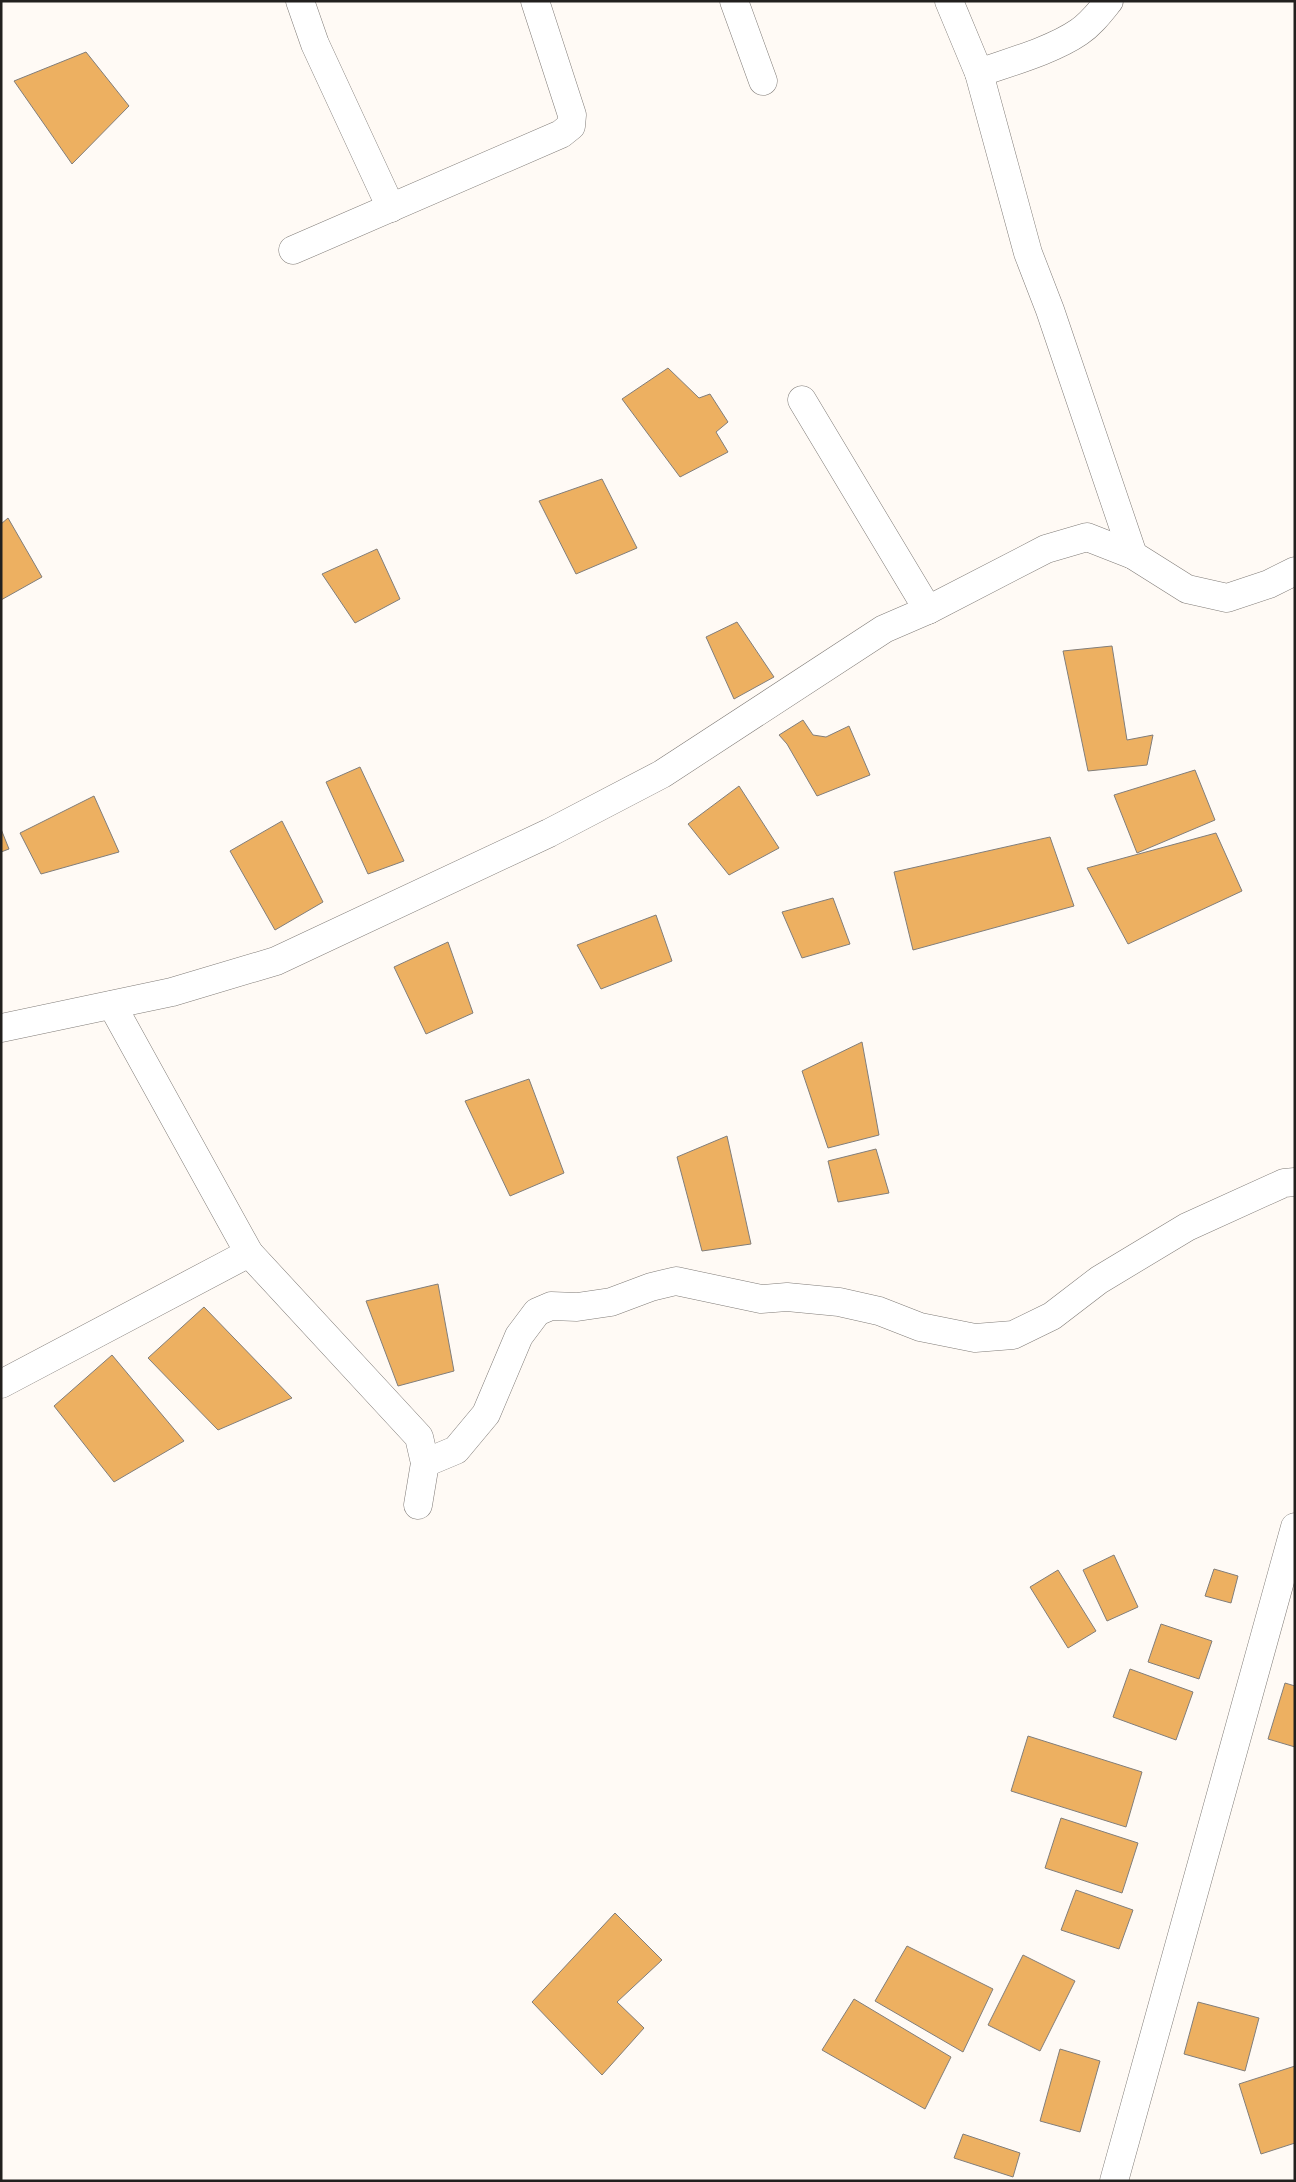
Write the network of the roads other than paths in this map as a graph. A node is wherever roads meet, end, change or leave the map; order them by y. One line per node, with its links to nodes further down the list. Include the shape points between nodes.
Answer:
1 (300, 1): 8 (street, via 315,44)
2 (535, 1): 8 (street, via 572,116 572,126 561,134)
3 (734, 1): 7 (street)
4 (949, 1): 6 (street)
5 (1108, 1): 6 (street, via 1080,32)
6 (979, 73): 11 (street, via 1028,253)
7 (763, 81)
8 (391, 208): 9 (street)
9 (294, 250)
10 (802, 400): 13 (street)
11 (1133, 554): 12 (street, via 1187,589 1227,598); 13 (street, via 1087,537 1046,549)
12 (1295, 571)
13 (928, 610): 14 (street, via 884,629 662,774 540,837 276,961 172,992)
14 (112, 1005): 15 (street); 17 (street)
15 (1, 1028)
16 (1295, 1182): 19 (street, via 1284,1183 1187,1227 1099,1280 1052,1316 1013,1335 974,1338 920,1327 839,1302 787,1297 761,1299 676,1281 651,1286 611,1302 577,1308 551,1306 537,1312 519,1336 486,1414 456,1450)
17 (249, 1253): 18 (street); 19 (street, via 419,1437)
18 (1, 1384)
19 (425, 1463): 20 (street)
20 (418, 1505)
21 (1295, 1527): 22 (street)
22 (1114, 2181)

